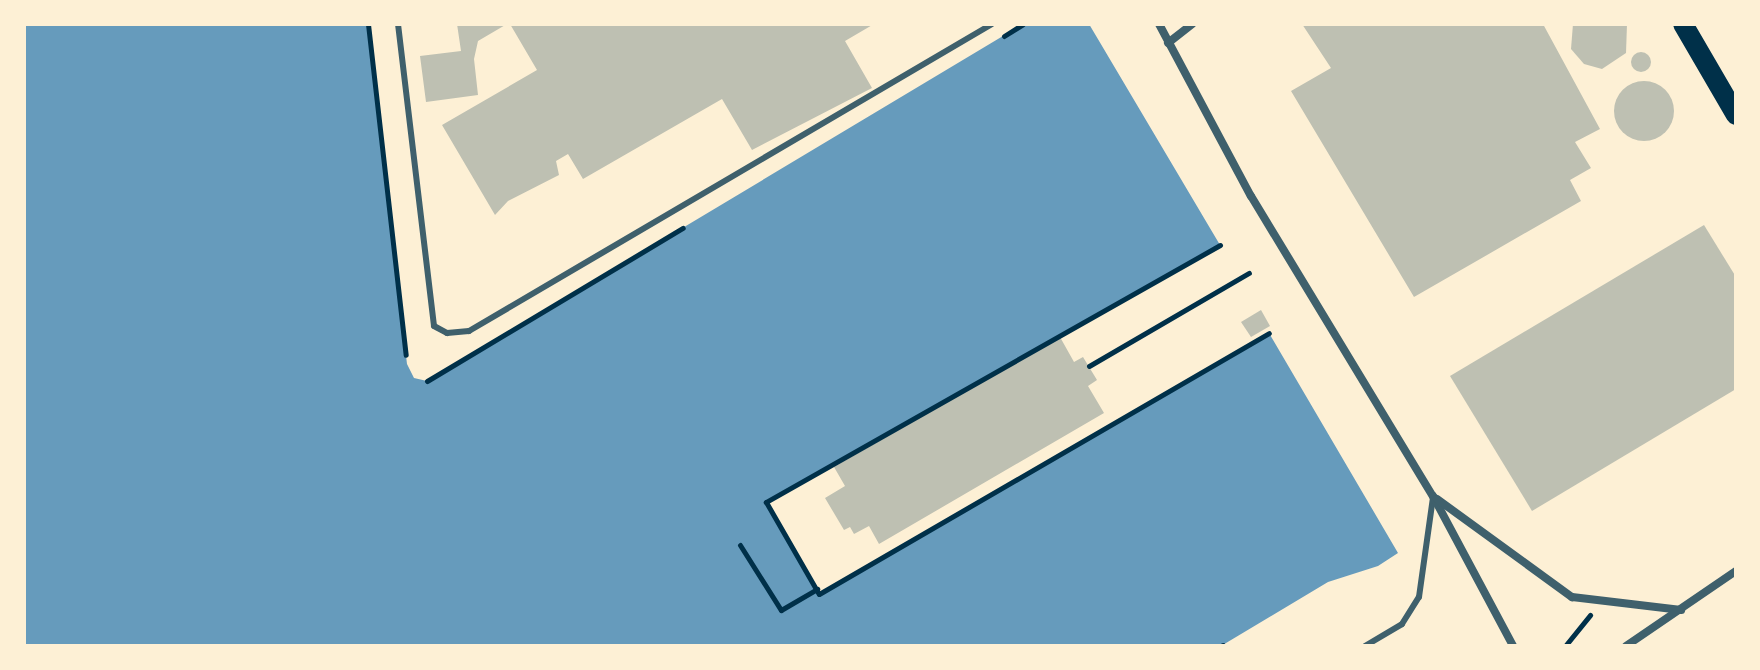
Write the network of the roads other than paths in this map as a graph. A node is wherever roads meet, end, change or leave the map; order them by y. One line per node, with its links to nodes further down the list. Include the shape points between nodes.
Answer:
1 (398, 24): 2 (lane, via 434,326 447,333 469,331)
2 (992, 24)
3 (1159, 24): 6 (street)
4 (1192, 24): 6 (street)
5 (1683, 24): 7 (main road)
6 (1168, 43): 9 (street, via 1251,196)
7 (1728, 89): 8 (main road)
8 (1736, 115)
9 (1433, 496): 11 (street, via 1572,597); 12 (lane, via 1419,597 1402,624); 13 (street)
10 (1736, 571): 11 (street)
11 (1681, 610): 14 (street)
12 (1365, 646)
13 (1513, 646)
14 (1626, 646)

